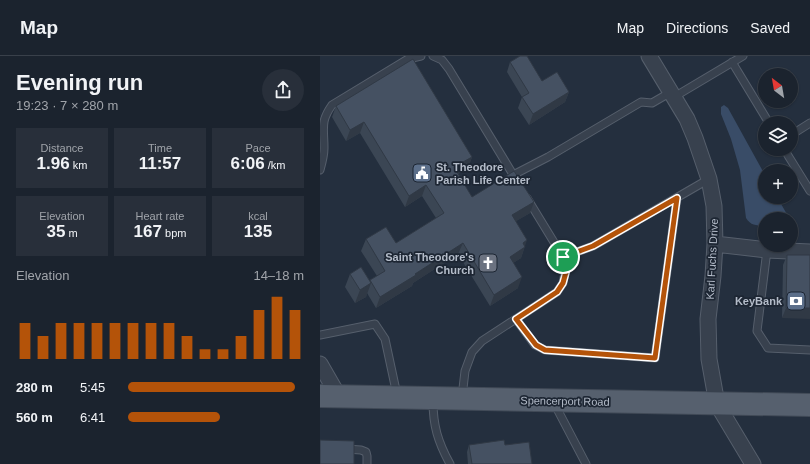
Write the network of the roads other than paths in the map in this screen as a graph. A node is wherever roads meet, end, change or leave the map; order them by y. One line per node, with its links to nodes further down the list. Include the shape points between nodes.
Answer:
1 (421, 56): 11 (lane, via 408,59 332,105 325,113 322,124 324,149)
2 (433, 56): 12 (lane, via 442,60 449,69)
3 (649, 56): 6 (street, Karl Fuchs Drive)
4 (743, 56): 5 (lane)
5 (732, 62): 6 (lane); 7 (lane)
6 (673, 94): 12 (lane, via 652,103 641,102); 13 (street, Karl Fuchs Drive, via 696,138)
7 (765, 116)
8 (810, 123): 9 (lane)
9 (798, 131)
10 (788, 156): 14 (lane)
11 (320, 170)
12 (513, 175): 21 (lane)
13 (709, 179): 15 (lane); 16 (street, Karl Fuchs Drive, via 714,206)
14 (810, 191)
15 (677, 198): 21 (lane, via 593,246); 22 (lane, via 655,358 545,350 536,345)
16 (715, 244): 17 (street); 31 (street, Karl Fuchs Drive, via 708,319 709,359)
17 (758, 249)
18 (798, 251): 20 (street)
19 (767, 252): 24 (lane, via 757,331 768,348)
20 (810, 252)
21 (563, 257): 22 (lane, via 566,272 557,292)
22 (516, 319): 29 (lane, via 482,341 472,352 465,372)
23 (320, 335): 27 (lane, via 375,324 384,339)
24 (810, 350)
25 (320, 364): 26 (street)
26 (330, 396): 27 (main road, Spencerport Road)
27 (398, 398): 28 (main road, Spencerport Road)
28 (433, 398): 29 (main road, Spencerport Road); 35 (lane, via 435,431)
29 (461, 399): 30 (main road, Spencerport Road)
30 (553, 401): 31 (main road, Spencerport Road); 36 (lane)
31 (717, 404): 32 (main road, Spencerport Road); 37 (street)
32 (810, 405)
33 (340, 449): 34 (lane, via 366,452)
34 (367, 464)
35 (450, 464)
36 (586, 464)
37 (753, 464)

